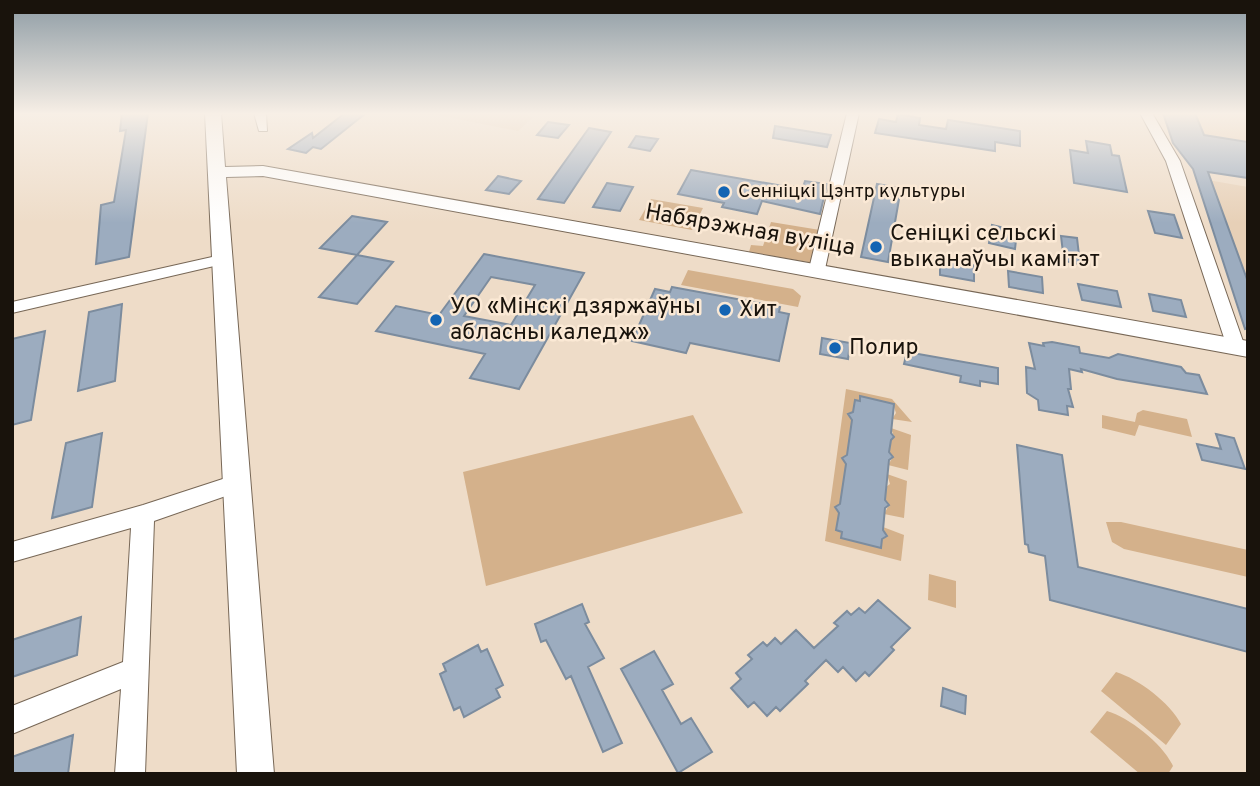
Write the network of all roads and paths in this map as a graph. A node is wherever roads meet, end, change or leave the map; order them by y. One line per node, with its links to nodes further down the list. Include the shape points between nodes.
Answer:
1 (214, 150): 4 (street)
2 (845, 150): 6 (street)
3 (1167, 150): 8 (street)
4 (216, 173): 5 (street); 6 (street, Набярэжная вуліца, via 243,169)
5 (221, 260): 7 (street); 9 (street)
6 (817, 269): 8 (street, Набярэжная вуліца)
7 (12, 308)
8 (1242, 348)
9 (235, 484): 10 (street); 15 (street)
10 (143, 516): 11 (street); 12 (street)
11 (12, 552)
12 (135, 670): 13 (street); 14 (street)
13 (12, 720)
14 (130, 774)
15 (256, 774)

